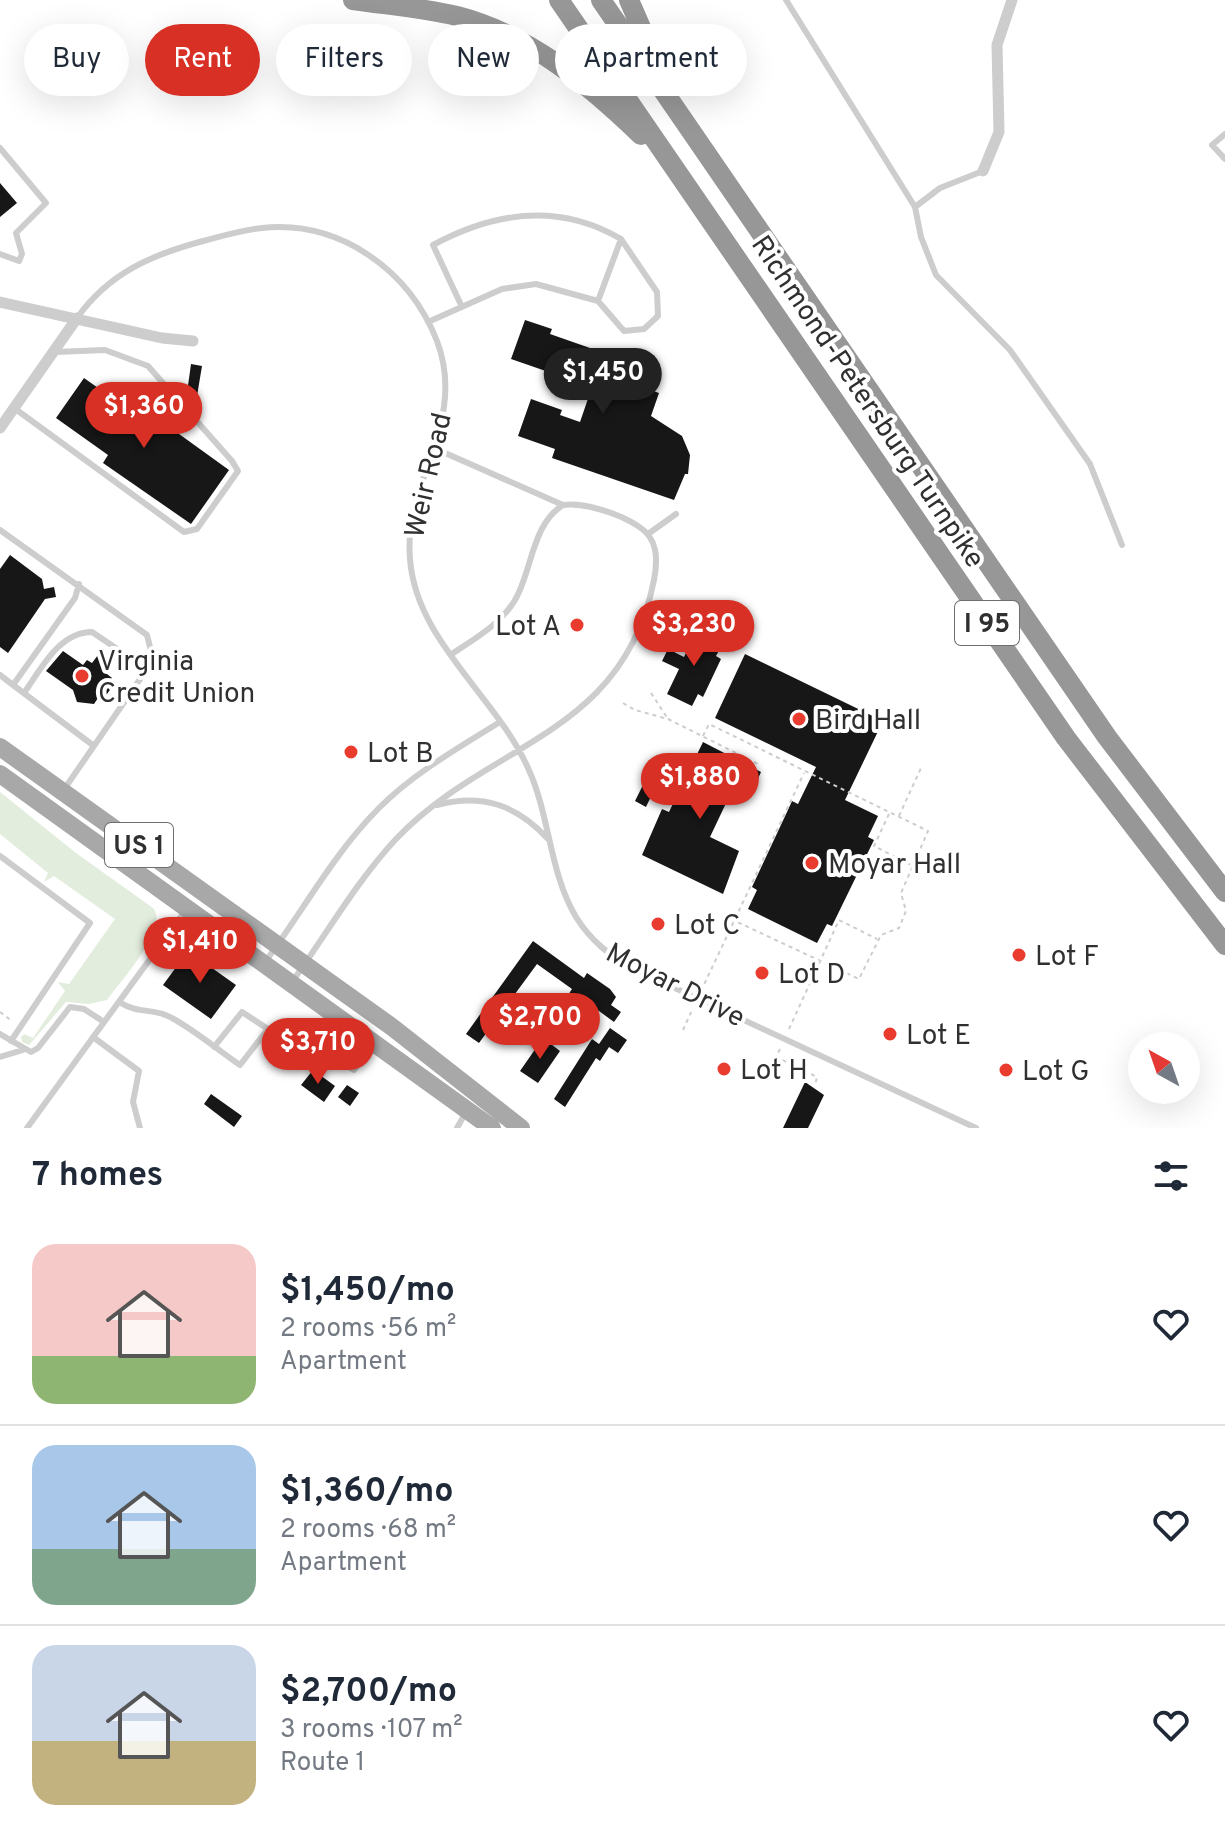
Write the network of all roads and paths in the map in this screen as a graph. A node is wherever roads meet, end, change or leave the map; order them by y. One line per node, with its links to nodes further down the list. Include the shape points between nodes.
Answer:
1 (353, 0): 11 (highway, via 458,16 509,36 590,86)
2 (559, 0): 11 (highway, Richmond-Petersburg Turnpike / I 95)
3 (601, 0): 7 (highway, Richmond-Petersburg Turnpike / I 95)
4 (629, 0): 7 (highway)
5 (786, 0): 13 (lane)
6 (1012, 0): 12 (street, via 997,45 999,132)
7 (678, 111): 56 (highway, Richmond-Petersburg Turnpike / I 95, via 1107,737)
8 (1225, 134): 10 (lane, via 1212,145)
9 (0, 148): 15 (lane, via 46,203 16,233 19,261)
10 (1225, 159)
11 (673, 165): 61 (highway, Richmond-Petersburg Turnpike / I 95, via 1066,738)
12 (983, 171): 13 (lane, via 940,188)
13 (915, 207): 30 (lane, via 936,275 1010,350 1090,464)
14 (621, 239): 16 (lane); 16 (lane, via 657,292 658,316 644,329 624,331); 18 (lane, via 601,227 553,217 510,215 467,227 433,245)
15 (0, 254)
16 (598, 301): 18 (lane, via 536,284 502,289)
17 (0, 302): 19 (street)
18 (462, 307): 20 (lane)
19 (77, 318): 20 (lane, Weir Road, via 111,281 144,259 244,231 290,228 335,237 377,259); 21 (street); 22 (street, Weir Road)
20 (428, 322): 25 (lane, Weir Road, via 442,358 446,393)
21 (193, 341)
22 (54, 352): 23 (street, Weir Road); 23 (lane, via 105,350 148,366 238,471 197,529 184,532)
23 (14, 408): 24 (street, Weir Road)
24 (0, 428)
25 (436, 449): 26 (lane); 32 (lane, Weir Road, via 412,515 410,558 418,598)
26 (563, 505): 29 (lane, via 584,506 631,522); 32 (lane, via 548,518 509,609)
27 (676, 514): 29 (lane)
28 (0, 531): 31 (lane)
29 (648, 534): 44 (lane, via 656,550 652,589 634,641 578,711)
30 (1122, 545)
31 (79, 584): 33 (lane, via 147,635); 35 (lane, via 75,598)
32 (452, 654): 40 (lane, Weir Road)
33 (147, 669): 36 (lane, via 92,632 81,632 52,653); 42 (lane)
34 (0, 675): 35 (lane)
35 (13, 685): 36 (lane)
36 (24, 693): 42 (lane)
37 (651, 693): 39 (path)
38 (623, 703): 39 (path)
39 (668, 719): 41 (path)
40 (500, 722): 44 (lane, Moyar Drive); 60 (lane, via 407,782 379,809 350,841)
41 (703, 736): 45 (path); 47 (path, via 709,724)
42 (94, 746): 49 (lane)
43 (0, 747): 49 (main road, US 1)
44 (519, 752): 50 (lane); 53 (lane, Moyar Drive, via 530,770)
45 (758, 764)
46 (921, 768): 52 (path)
47 (804, 772): 51 (path); 58 (path)
48 (0, 774): 57 (main road, US 1)
49 (63, 791): 60 (main road, US 1)
50 (433, 806): 53 (lane, via 459,799 491,802 519,813); 64 (lane, via 381,857)
51 (889, 813): 52 (path); 55 (path, via 874,846)
52 (899, 818): 55 (path, via 928,831)
53 (549, 840): 66 (lane, Moyar Drive, via 570,905 591,938 616,959)
54 (0, 856): 70 (lane, via 90,923)
55 (912, 866): 59 (path, via 901,893 906,911 899,928)
56 (1225, 892)
57 (187, 908): 63 (main road, US 1); 67 (lane)
58 (733, 920): 62 (path); 66 (path)
59 (878, 940): 62 (path, via 859,979); 62 (path, via 839,920)
60 (278, 944): 63 (lane); 64 (main road, US 1)
61 (1225, 945)
62 (818, 961): 74 (path)
63 (264, 962): 65 (main road, US 1)
64 (305, 964): 65 (lane); 87 (main road, US 1)
65 (292, 982): 76 (main road, US 1)
66 (698, 998): 71 (path); 74 (lane, Moyar Drive)
67 (119, 1002): 69 (lane); 78 (lane, via 134,1011 173,1018)
68 (0, 1012): 70 (path)
69 (104, 1022): 73 (lane); 79 (lane, via 70,1007 38,1048)
70 (21, 1026): 75 (lane)
71 (683, 1030)
72 (0, 1034): 75 (lane)
73 (93, 1037): 83 (lane); 84 (lane, via 139,1071 133,1102)
74 (785, 1039): 81 (path, via 776,1057 819,1078); 88 (lane, Moyar Drive)
75 (11, 1041): 79 (lane)
76 (375, 1042): 77 (lane, via 354,1070); 82 (main road, US 1)
77 (313, 1045)
78 (214, 1047): 78 (lane, via 240,1065 268,1029 242,1012)
79 (23, 1050): 80 (lane)
80 (0, 1057)
81 (815, 1085)
82 (467, 1109): 85 (lane); 86 (main road, US 1)
83 (27, 1128)
84 (140, 1128)
85 (457, 1128)
86 (492, 1128)
87 (521, 1128)
88 (976, 1128)

